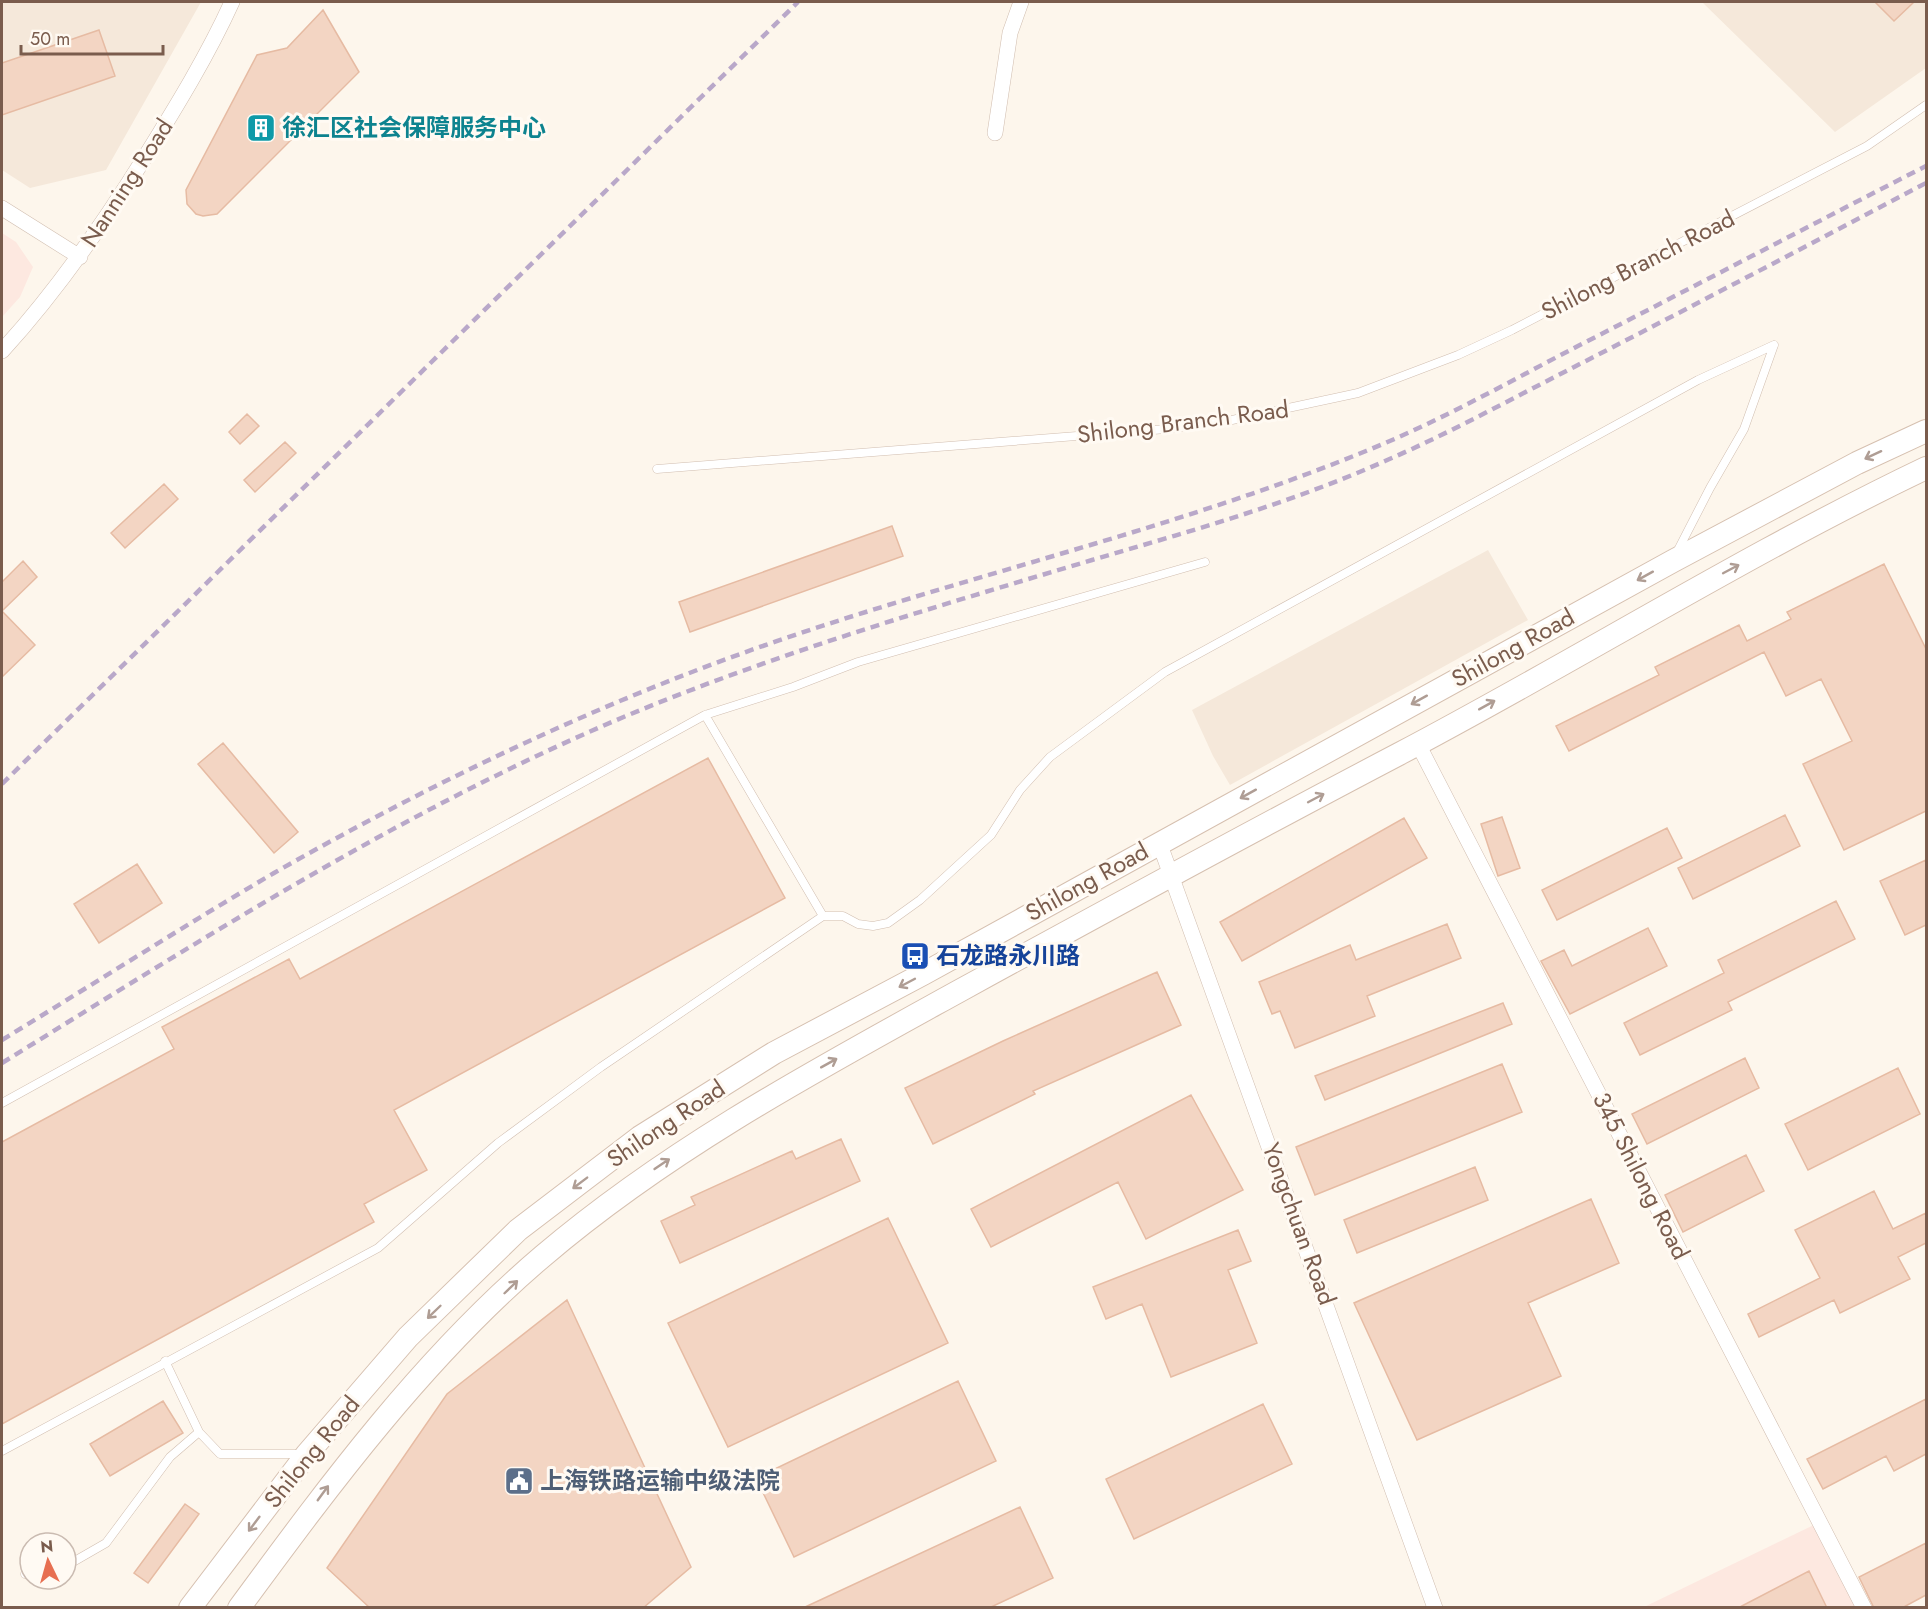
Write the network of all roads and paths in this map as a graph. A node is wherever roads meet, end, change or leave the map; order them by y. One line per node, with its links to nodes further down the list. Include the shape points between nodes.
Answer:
1 (231, 2): 6 (street, Nanning Road, via 160,134)
2 (1021, 2): 4 (street, via 1010,33)
3 (1926, 105): 10 (lane, Shilong Branch Road, via 1867,146 1512,330 1358,393 1276,412 1166,429)
4 (995, 133)
5 (2, 208): 6 (street)
6 (80, 257): 7 (street, Nanning Road)
7 (2, 351)
8 (1926, 431): 11 (main road, Shilong Road, one-way to 11, via 1857,463)
9 (1926, 468): 14 (main road, Shilong Road, one-way to 9, via 1690,591)
10 (657, 470)
11 (1673, 561): 15 (main road, Shilong Road, one-way to 15); 17 (lane, via 1744,429 1774,345 1698,380 1165,672 1050,757 1020,790 991,835 920,900 888,923 873,927 843,915)
12 (1204, 562): 13 (lane, via 858,662)
13 (705, 715): 17 (lane); 18 (lane)
14 (1418, 744): 16 (main road, Shilong Road, one-way to 14); 27 (street, 345 Shilong Road)
15 (1160, 842): 16 (street, Yongchuan Road); 22 (main road, Shilong Road, one-way to 22, via 774,1053 640,1137 518,1230 408,1337)
16 (1172, 875): 25 (main road, Shilong Road, one-way to 16, via 337,1474 431,1363 541,1257 659,1166 786,1086); 26 (street, Yongchuan Road)
17 (823, 916): 19 (lane, via 517,1129 378,1248)
18 (2, 1103)
19 (165, 1361): 20 (lane); 21 (lane)
20 (199, 1432): 22 (lane, via 220,1454); 23 (lane, via 170,1457 106,1543)
21 (2, 1450)
22 (307, 1454): 24 (main road, Shilong Road, one-way to 24)
23 (78, 1559)
24 (190, 1608)
25 (239, 1608)
26 (1435, 1608)
27 (1864, 1608)

